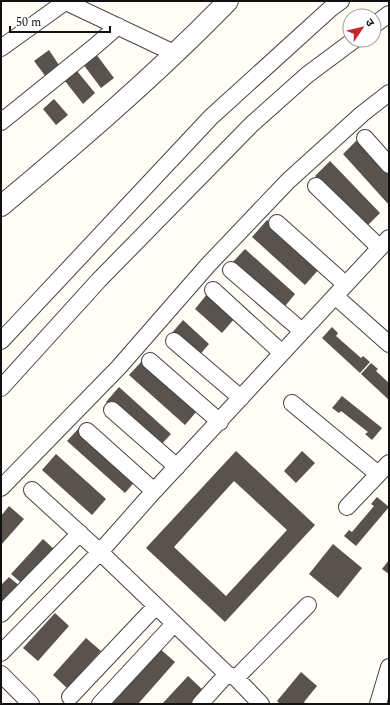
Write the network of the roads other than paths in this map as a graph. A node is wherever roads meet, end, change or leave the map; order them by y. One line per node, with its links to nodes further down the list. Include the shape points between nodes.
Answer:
1 (64, 1): 4 (street); 5 (street)
2 (228, 1): 7 (street)
3 (341, 1): 21 (street, via 211,117)
4 (118, 26): 7 (street); 9 (street)
5 (3, 45)
6 (343, 48): 26 (street, via 307,75 252,124 99,280)
7 (176, 54): 13 (street)
8 (389, 92): 35 (street, via 288,181 208,264 119,367)
9 (1, 122)
10 (365, 138): 11 (street)
11 (389, 165)
12 (316, 186): 15 (street)
13 (1, 206)
14 (277, 222): 17 (street)
15 (384, 243): 17 (street)
16 (231, 270): 20 (street)
17 (346, 284): 19 (street)
18 (213, 290): 24 (street)
19 (335, 296): 20 (street); 23 (street)
20 (302, 331): 24 (street)
21 (1, 341)
22 (174, 341): 27 (street)
23 (389, 344)
24 (282, 353): 27 (street)
25 (150, 361): 30 (street)
26 (1, 388)
27 (241, 398): 30 (street)
28 (292, 403): 34 (street)
29 (112, 410): 33 (street)
30 (220, 422): 33 (street)
31 (86, 431): 37 (street)
32 (389, 463): 34 (street)
33 (177, 467): 37 (street)
34 (378, 474): 38 (street)
35 (1, 488)
36 (32, 490): 39 (street)
37 (154, 491): 40 (street)
38 (347, 507)
39 (80, 534): 40 (street); 43 (street)
40 (100, 552): 42 (street); 45 (street)
41 (308, 605): 48 (street)
42 (156, 606): 44 (street); 49 (street)
43 (1, 614)
44 (174, 624): 48 (street); 52 (street)
45 (1, 653)
46 (389, 667): 54 (street)
47 (1, 674): 51 (street)
48 (231, 676): 50 (street); 53 (street)
49 (70, 697)
50 (253, 702)
51 (31, 704)
52 (100, 704)
53 (200, 704)
54 (378, 704)

